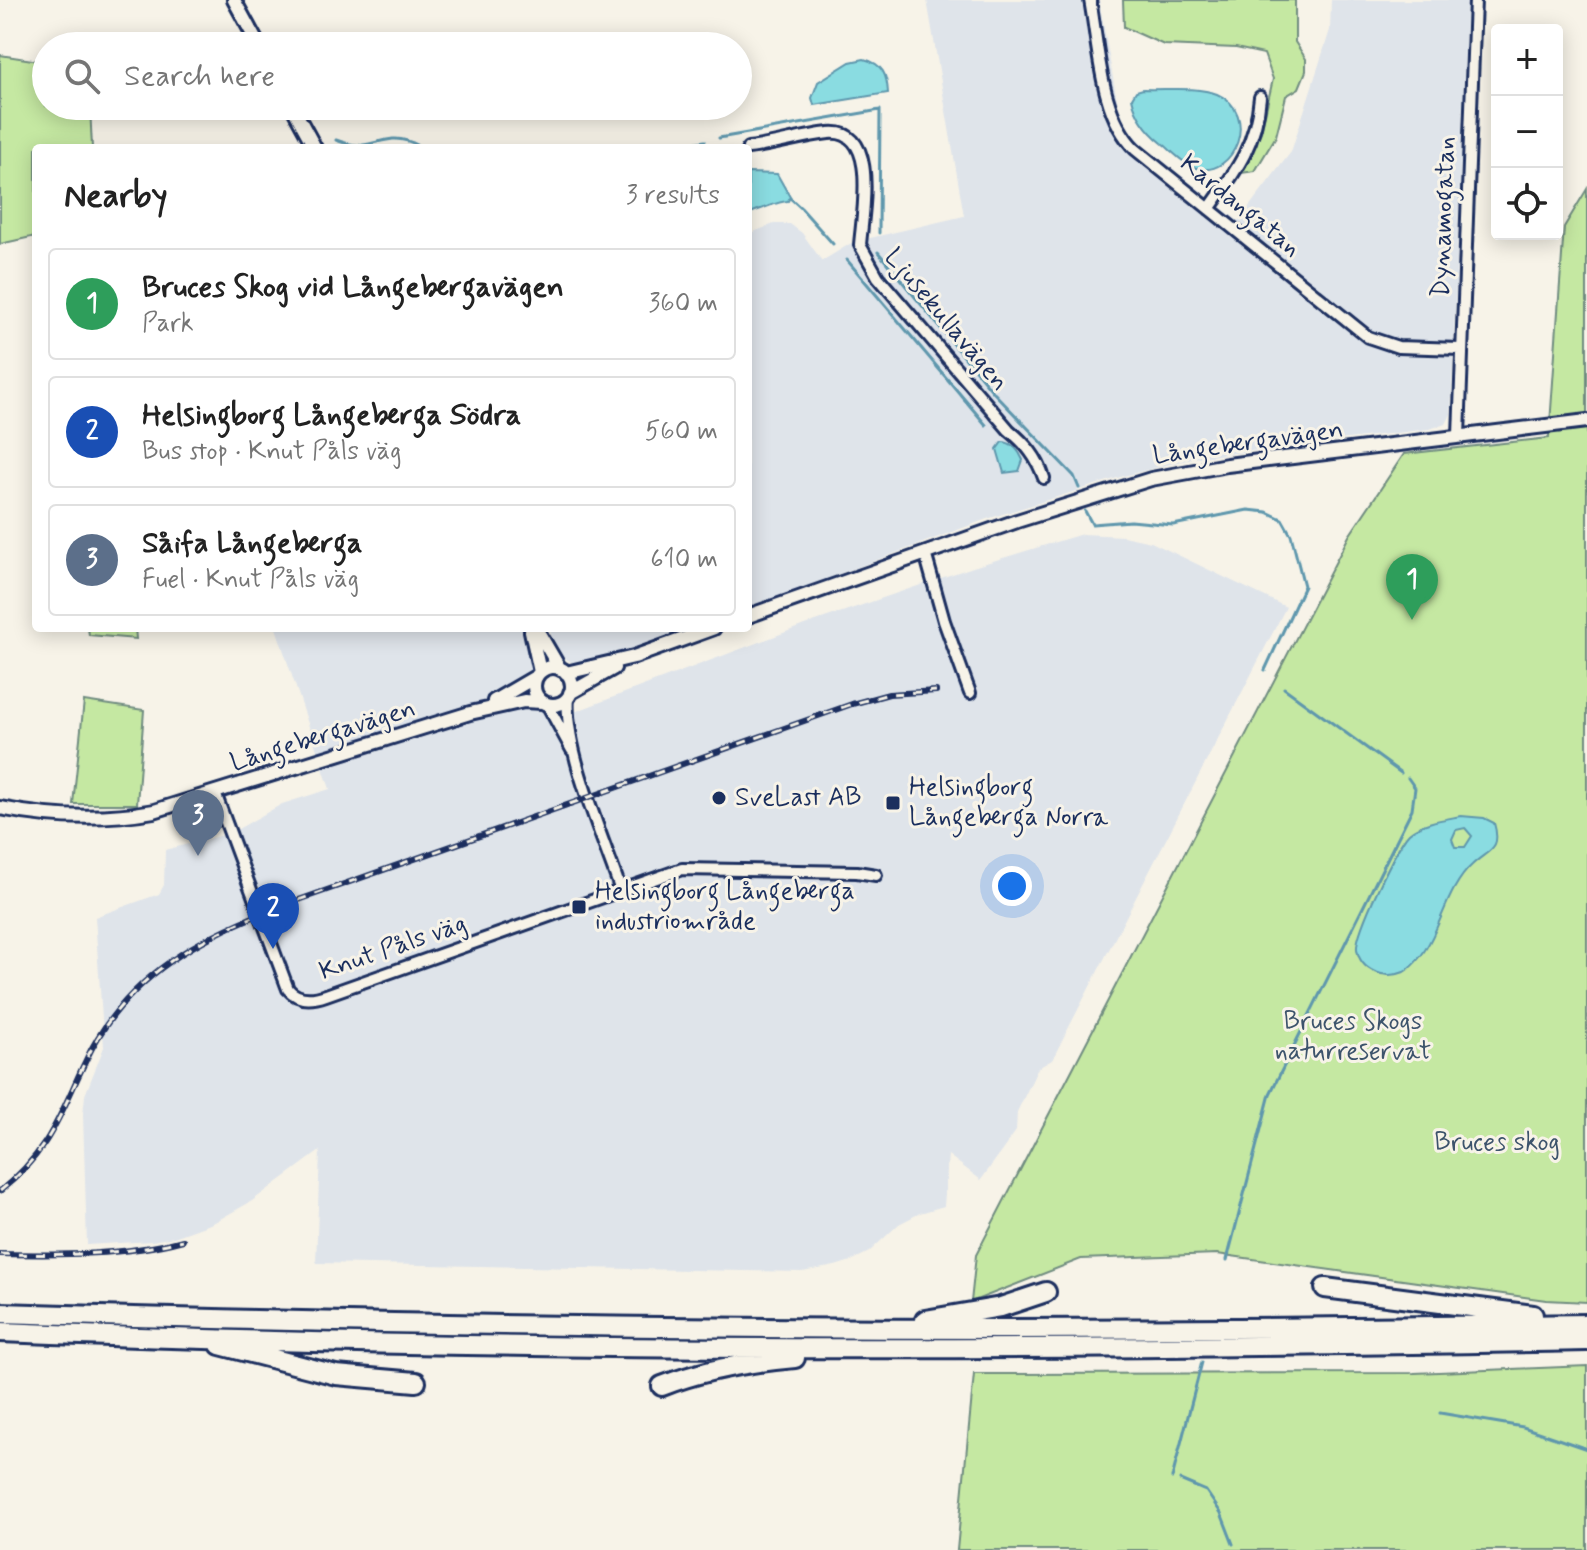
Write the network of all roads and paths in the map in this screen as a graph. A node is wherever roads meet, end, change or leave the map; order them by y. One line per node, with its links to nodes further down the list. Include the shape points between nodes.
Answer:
1 (234, 0): 4 (street)
2 (1090, 0): 9 (street, Kardangatan, via 1109,109 1123,137)
3 (1475, 0): 10 (street, Dynamogatan)
4 (251, 32)
5 (1260, 97): 9 (street, via 1255,134)
6 (300, 120): 7 (street)
7 (313, 144)
8 (752, 147): 13 (street, Ljusekullavägen, via 831,133 849,138 865,171 863,254 1024,442)
9 (1209, 209): 10 (street, Kardangatan, via 1368,337 1398,347)
10 (1460, 349): 12 (street, Dynamogatan)
11 (1587, 421): 12 (street, Långebergavägen)
12 (1459, 436): 14 (street, Långebergavägen, via 1162,476)
13 (1044, 478)
14 (925, 553): 15 (street, Långebergavägen); 22 (street)
15 (752, 615)
16 (531, 632): 21 (street)
17 (539, 632): 20 (street)
18 (703, 632): 19 (street)
19 (634, 657): 20 (street); 23 (street)
20 (563, 671): 21 (street, via 547,668); 23 (street, via 571,680)
21 (538, 674): 24 (street, via 534,690); 25 (street, Långebergavägen)
22 (970, 693)
23 (569, 695): 24 (street, via 556,705); 26 (street)
24 (545, 703): 25 (street, Långebergavägen, via 524,701); 26 (street)
25 (470, 713): 27 (street, Långebergavägen)
26 (576, 759): 30 (street)
27 (215, 793): 28 (street, Långebergavägen, via 168,808 114,816 51,816); 30 (street, Knut Påls väg, via 287,986 302,999)
28 (0, 808)
29 (876, 875): 30 (street, Knut Påls väg, via 694,868)
30 (621, 891)
31 (1325, 1288): 34 (highway)
32 (1046, 1292): 35 (highway, via 966,1314)
33 (0, 1313): 35 (highway)
34 (1587, 1322): 35 (highway)
35 (800, 1329)
36 (0, 1332): 37 (highway)
37 (186, 1337): 39 (highway); 40 (highway, via 336,1375)
38 (1587, 1341): 39 (highway)
39 (903, 1348): 41 (highway, via 754,1362)
40 (416, 1382)
41 (662, 1386)

